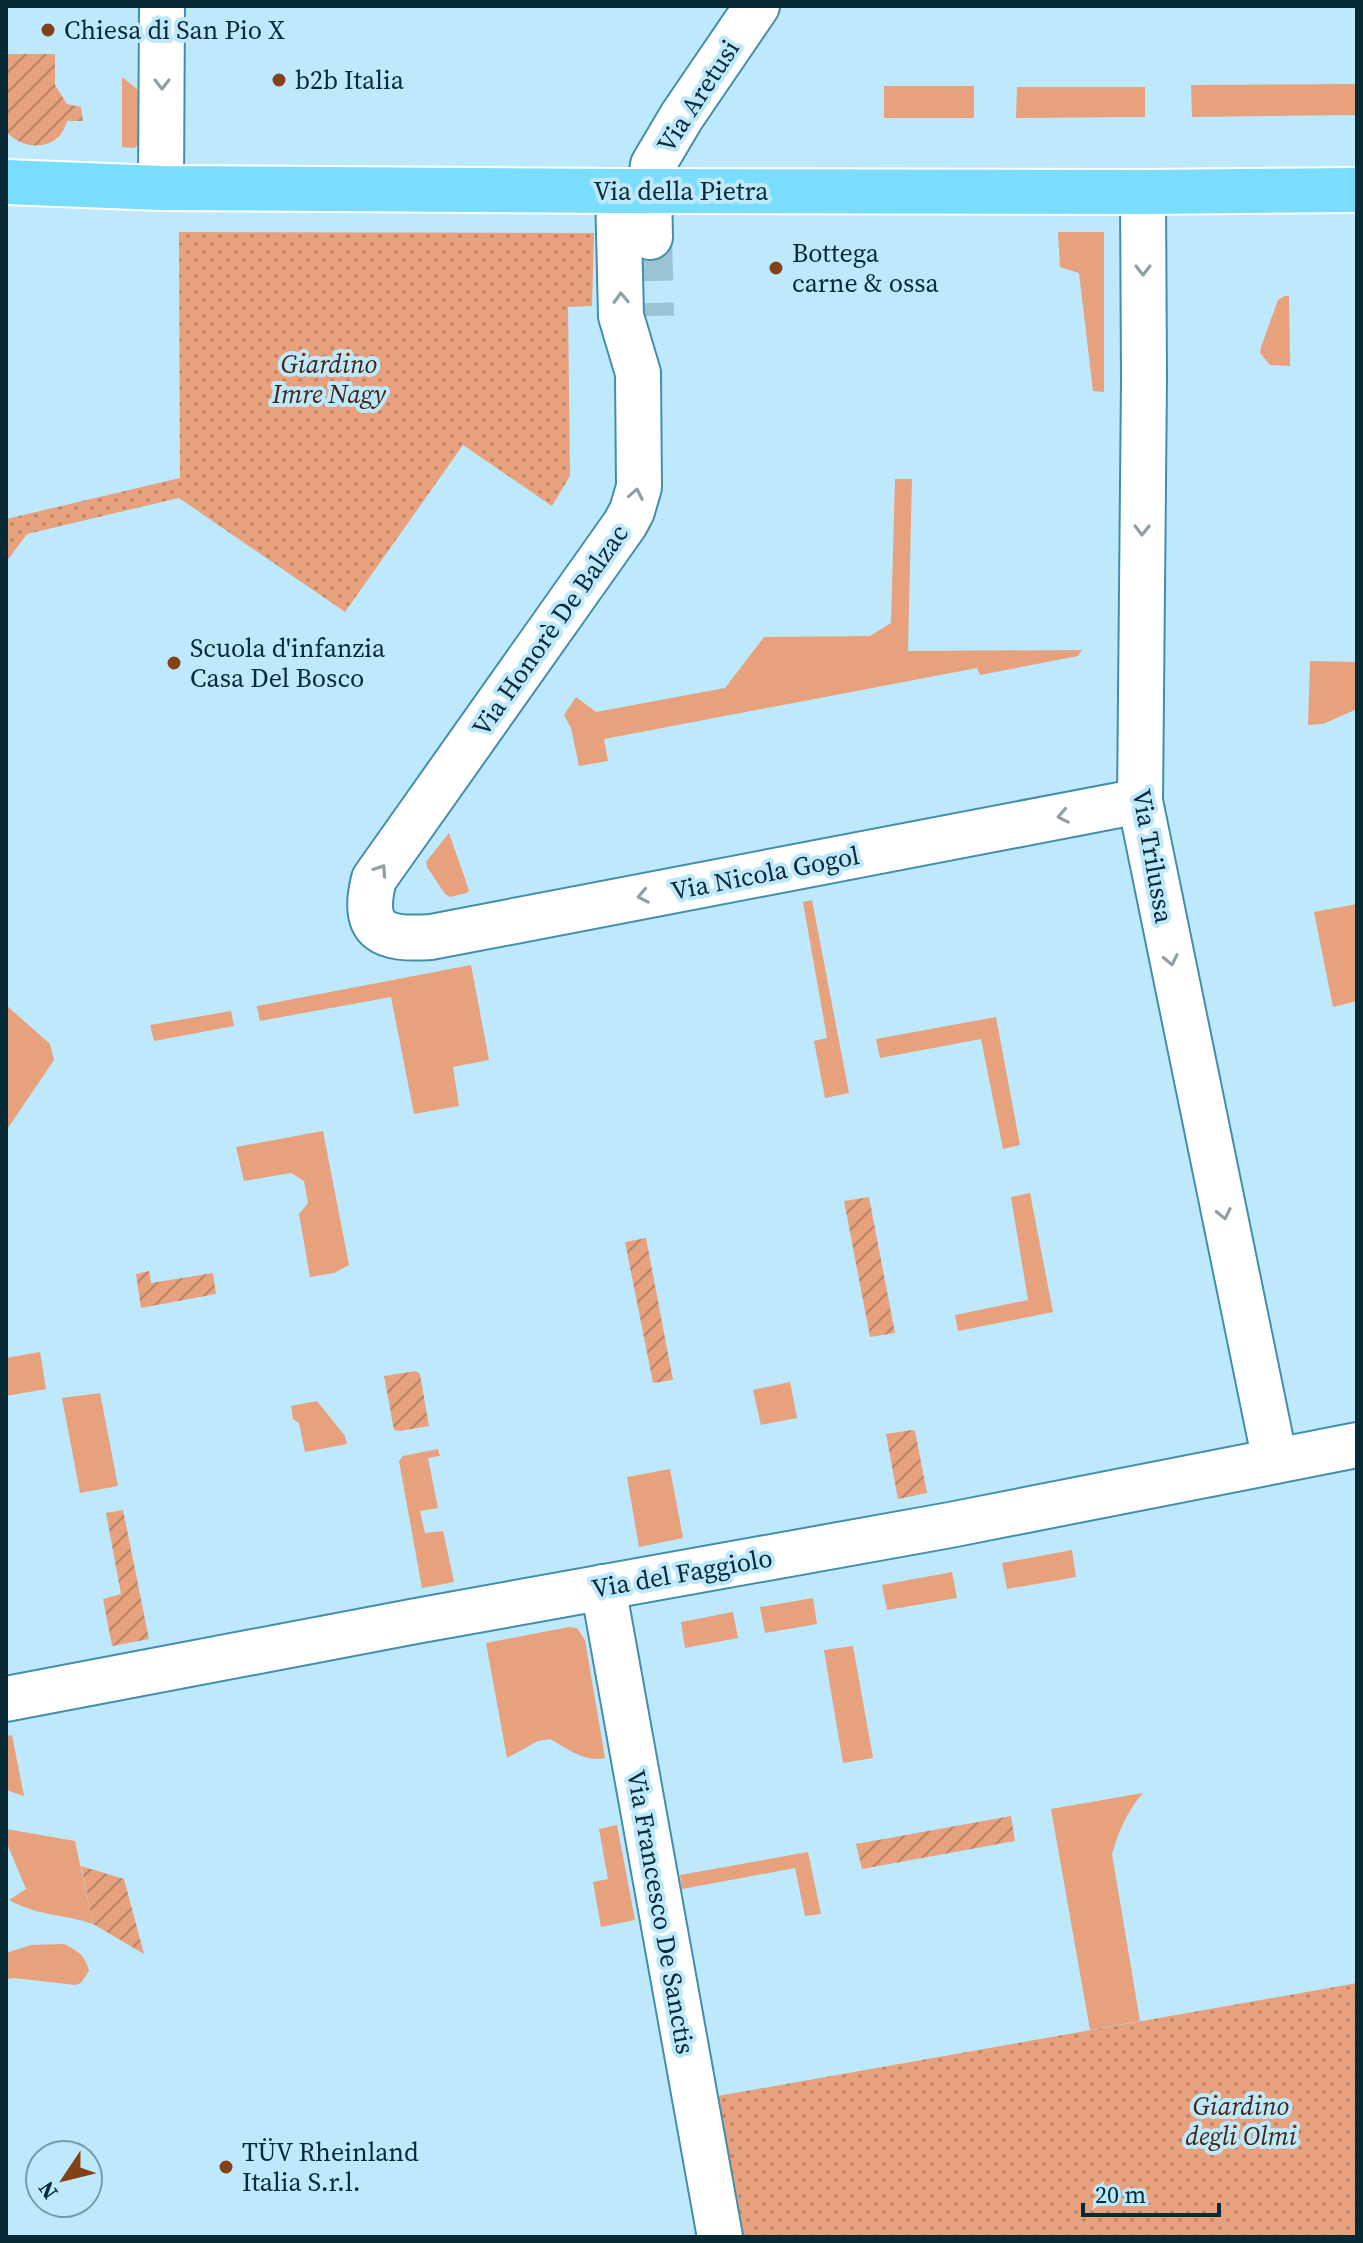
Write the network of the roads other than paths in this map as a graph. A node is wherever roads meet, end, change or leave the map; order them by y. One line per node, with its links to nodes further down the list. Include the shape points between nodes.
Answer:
1 (162, 6): 4 (street, one-way to 4)
2 (757, 6): 6 (street, Via Aretusi)
3 (6, 182): 4 (main road, Via della Pietra)
4 (161, 188): 6 (main road, Via della Pietra)
5 (1357, 190): 7 (main road, Via della Pietra)
6 (633, 191): 7 (main road, Via della Pietra); 8 (street); 10 (street, Via Honorè De Balzac, one-way to 6, via 621,316)
7 (1143, 192): 11 (street, Via Trilussa, one-way to 11)
8 (650, 237)
9 (652, 316): 10 (street)
10 (638, 373): 12 (street, Via Honorè De Balzac, one-way to 10, via 370,914 374,879 632,511 639,487)
11 (1140, 801): 12 (street, Via Nicola Gogol, one-way to 12, via 431,937); 14 (street, Via Trilussa, one-way to 14)
12 (390, 936)
13 (1357, 1445): 14 (street, Via del Faggiolo)
14 (1275, 1461): 15 (street, Via del Faggiolo)
15 (603, 1587): 16 (street, Via del Faggiolo); 17 (street, Via Francesco De Sanctis)
16 (6, 1699)
17 (720, 2237)

